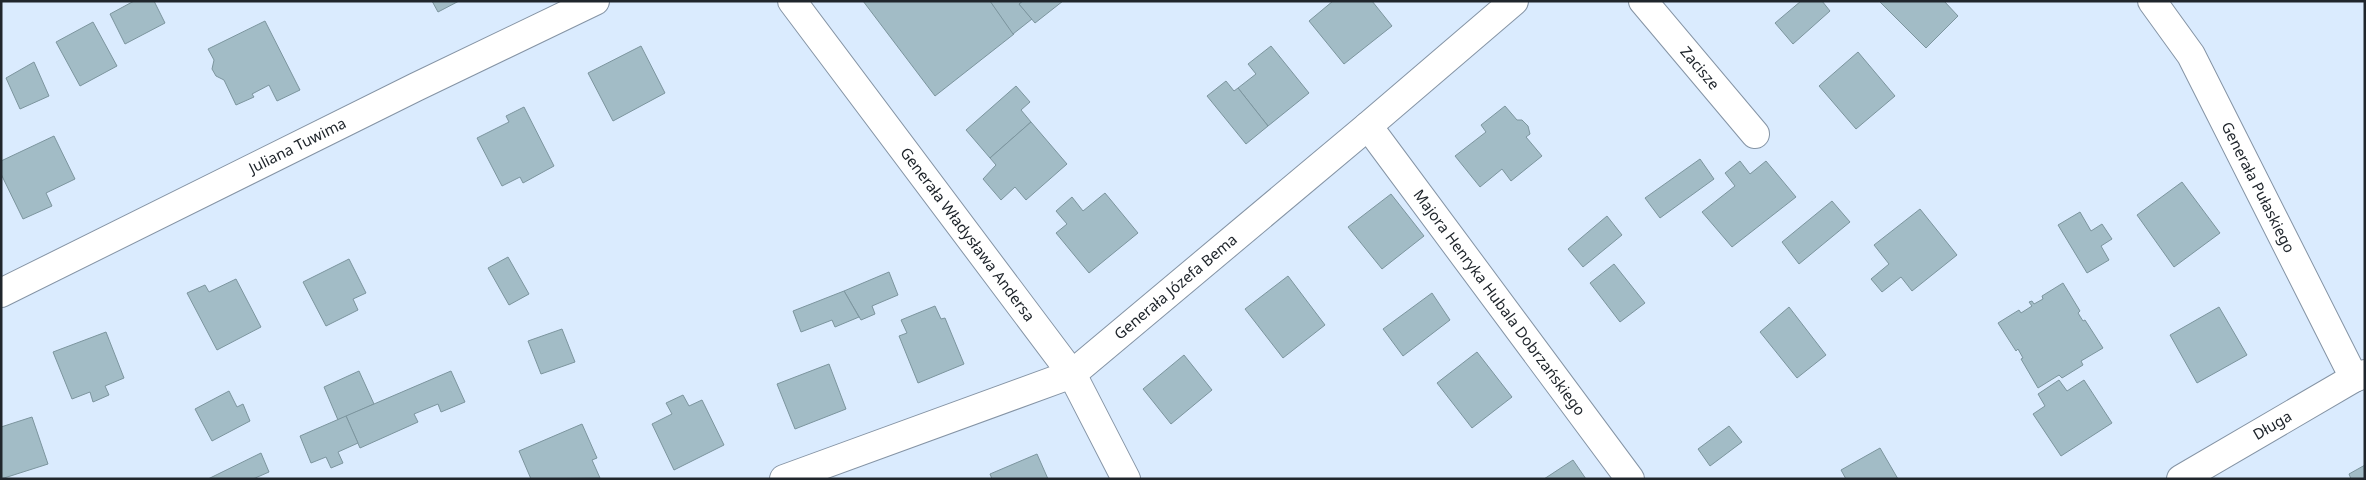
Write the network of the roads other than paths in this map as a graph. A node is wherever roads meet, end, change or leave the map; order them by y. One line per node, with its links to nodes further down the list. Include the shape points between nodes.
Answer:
1 (595, 1): 8 (street, Juliana Tuwima)
2 (792, 1): 9 (street, Generała Władysława Andersa)
3 (1514, 1): 6 (street, Generała Józefa Bema)
4 (1643, 1): 7 (street, Zacisze)
5 (2152, 1): 10 (street, Generała Pułaskiego, via 2191,55)
6 (1368, 126): 9 (street, Generała Józefa Bema); 13 (street, Majora Henryka Hubala Dobrzańskiego)
7 (1755, 134)
8 (1, 293)
9 (1072, 374): 11 (street, Generała Józefa Bema); 12 (street, Generała Władysława Andersa)
10 (2359, 376): 14 (street, Długa)
11 (784, 479)
12 (1126, 479)
13 (1630, 479)
14 (2181, 479)

